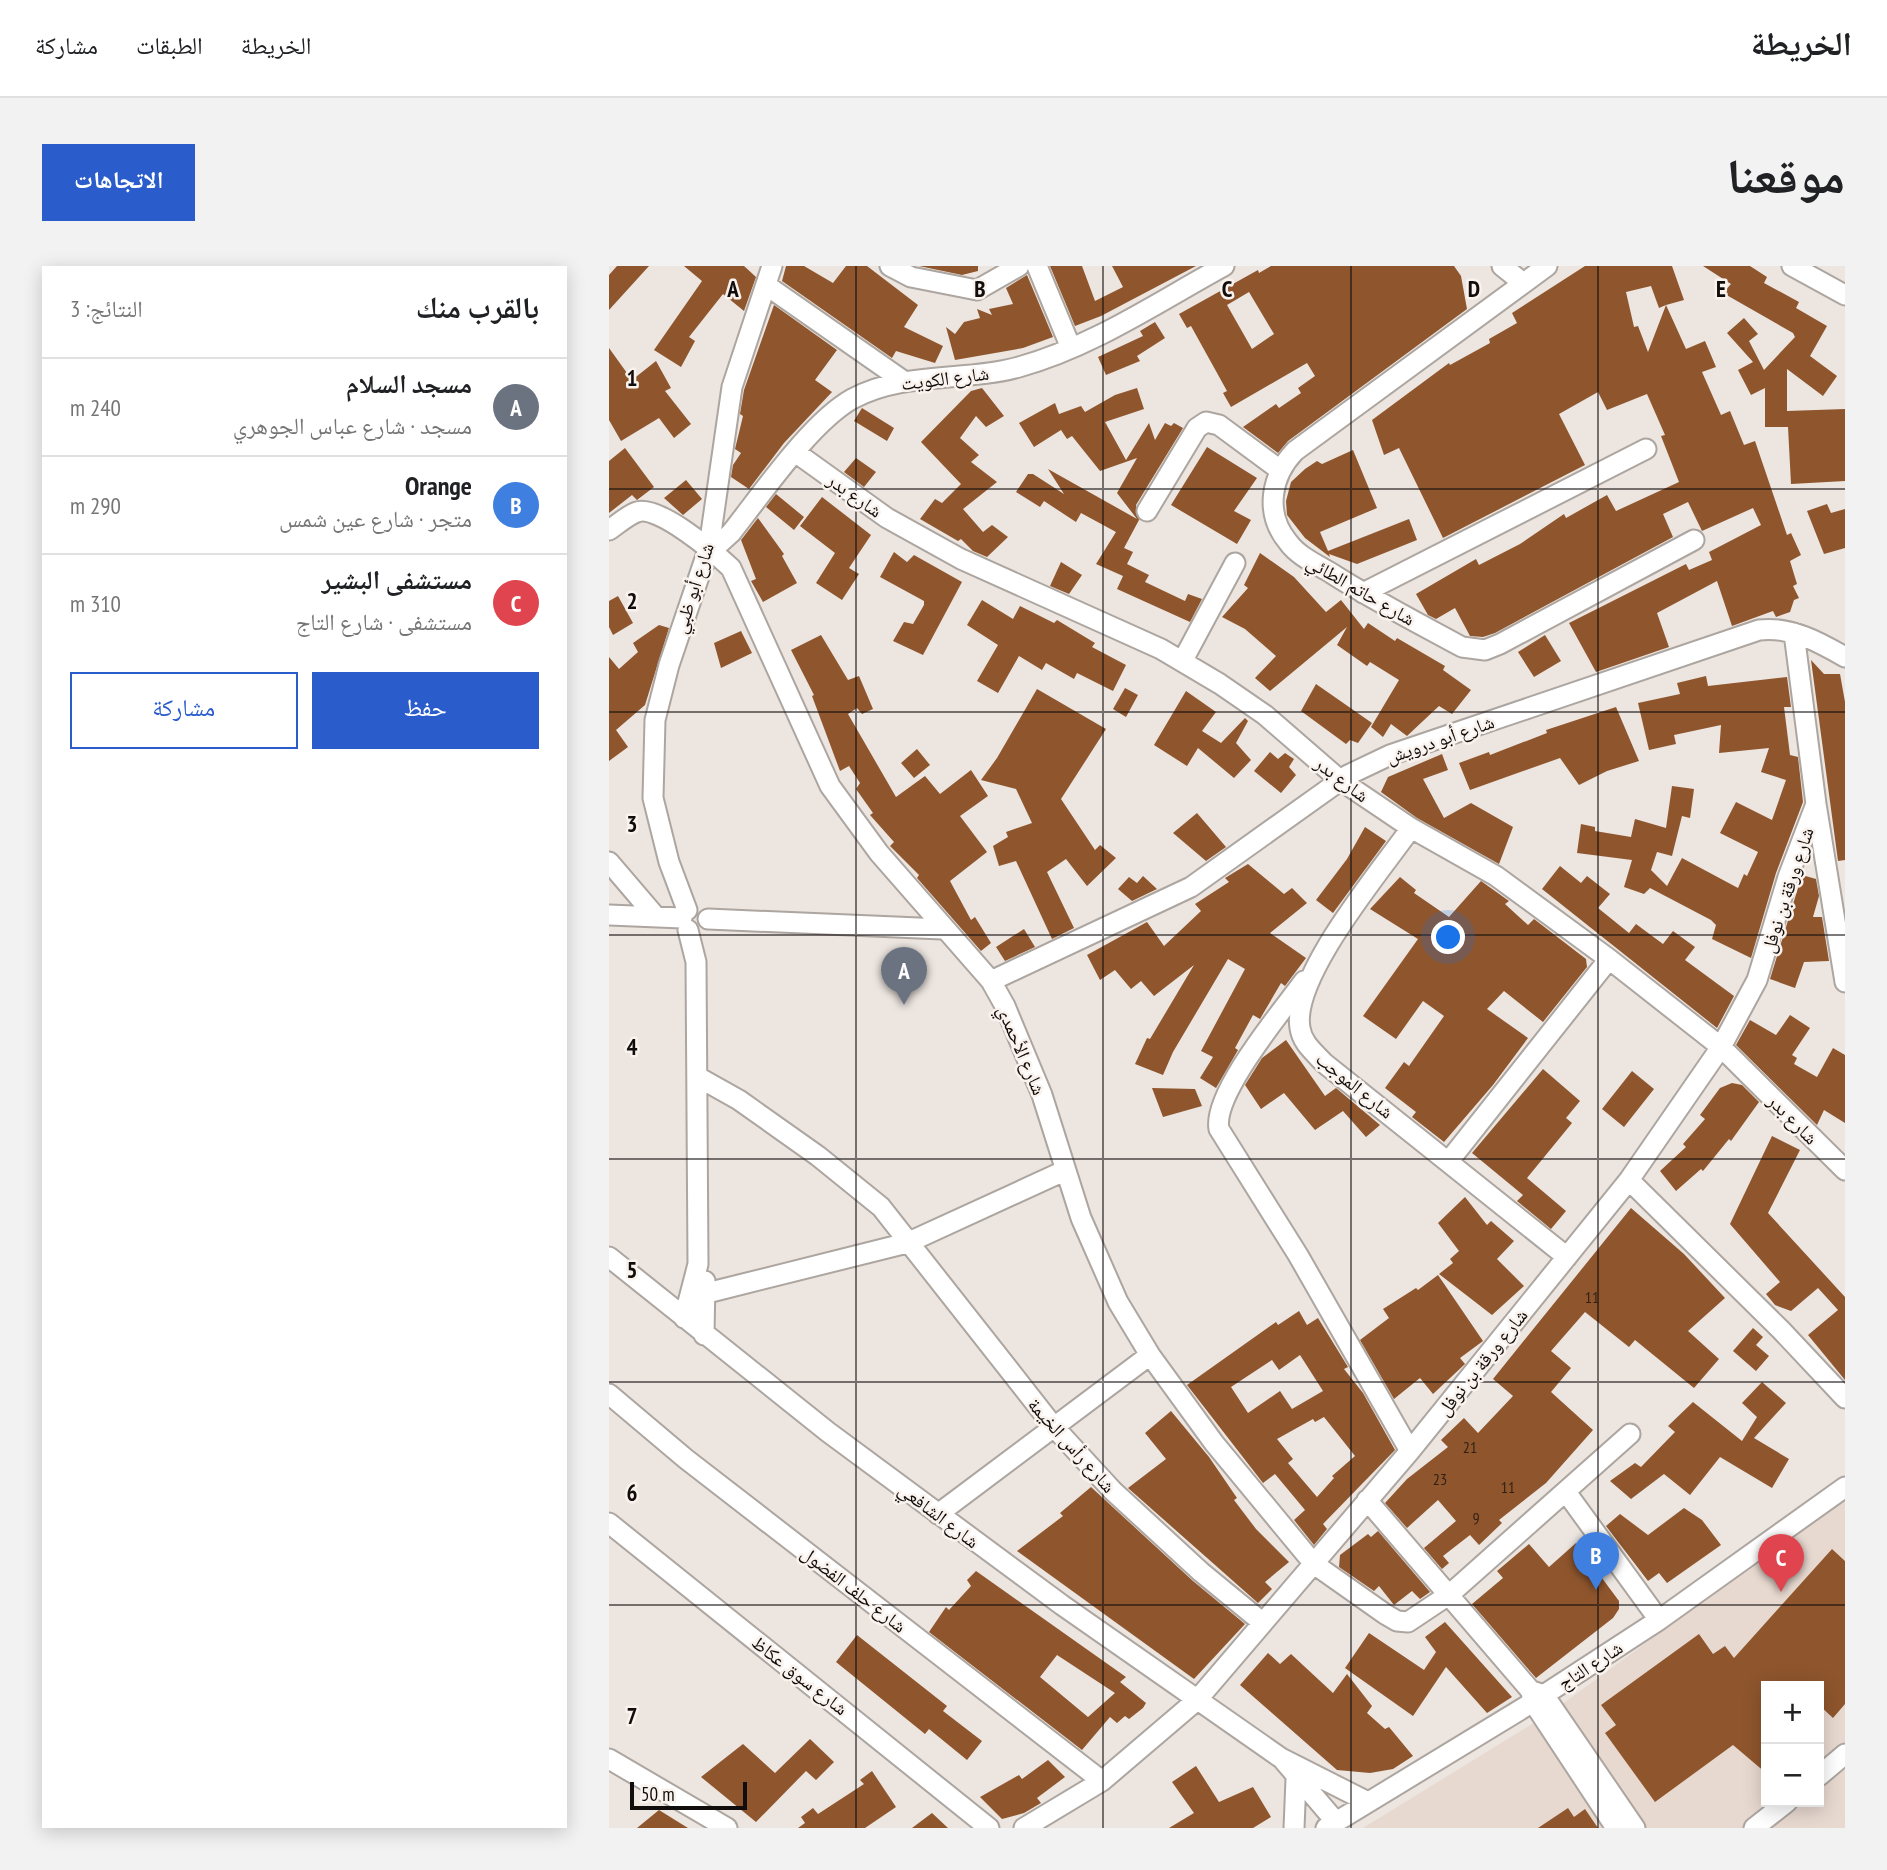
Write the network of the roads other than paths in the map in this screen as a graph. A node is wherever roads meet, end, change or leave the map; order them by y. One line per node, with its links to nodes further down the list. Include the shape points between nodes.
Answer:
1 (772, 266): 10 (street, شارع أبو ظبي)
2 (890, 266): 3 (street, via 911,277 977,290)
3 (1019, 266)
4 (1037, 266): 12 (street)
5 (1224, 266): 12 (street, شارع الكويت)
6 (1502, 266): 9 (street)
7 (1547, 266): 9 (street)
8 (1791, 266): 11 (street)
9 (1522, 282): 16 (street, via 1296,451)
10 (766, 285): 13 (street); 20 (street, شارع أبو ظبي, via 732,387)
11 (1845, 295)
12 (1071, 348): 13 (street, شارع الكويت, via 1004,371)
13 (905, 383): 15 (street, شارع الكويت, via 871,390 843,404)
14 (1646, 450): 22 (street)
15 (795, 453): 20 (street, شارع الكويت, via 731,533); 25 (street, شارع بدر, via 887,517 961,559)
16 (1280, 470): 17 (street, via 1219,425 1206,422 1197,428); 22 (street, شارع حاتم الطائي, via 1273,504 1289,544)
17 (1147, 511)
18 (609, 529): 20 (street, شارع الأحمدي, via 637,512 649,512)
19 (1694, 540): 22 (street, شارع حاتم الطائي, via 1485,650 1462,646)
20 (709, 547): 32 (street, شارع أبو ظبي, via 659,702 652,783 657,815); 33 (street, شارع الأحمدي, via 731,568 830,786)
21 (1235, 563): 25 (street)
22 (1363, 593)
23 (1794, 633): 24 (street, شارع أبو درويش); 26 (street, شارع أبو درويش, via 1770,628 1730,638 1390,755); 27 (street)
24 (1845, 657)
25 (1183, 660): 26 (street, شارع بدر, via 1265,715)
26 (1340, 780): 28 (street, شارع بدر); 36 (street, شارع أبو درويش, via 1191,887)
27 (1816, 804): 37 (street); 38 (street, شارع ورقة بن نوفل, via 1757,980)
28 (1411, 828): 34 (street, شارع بدر, via 1496,876); 35 (street, شارع الموجب)
29 (609, 862): 31 (street)
30 (609, 915): 31 (street)
31 (656, 917): 32 (street)
32 (693, 921): 33 (street); 39 (street, شارع أبو ظبي, via 702,941 695,962)
33 (942, 929): 36 (street, شارع الأحمدي)
34 (1609, 959): 38 (street, شارع بدر); 40 (street)
35 (1313, 969): 40 (street, شارع الموجب, via 1299,1012 1302,1037 1309,1048); 57 (street, via 1265,1029 1217,1121)
36 (991, 981): 42 (street, شارع الأحمدي, via 1042,1095)
37 (1845, 982)
38 (1721, 1047): 41 (street, شارع بدر); 43 (street, شارع ورقة بن نوفل)
39 (698, 1077): 44 (street, شارع رأس الخيمة, via 739,1100 855,1185 888,1215); 47 (street, شارع أبو ظبي)
40 (1449, 1161): 46 (street, شارع الموجب)
41 (1845, 1170)
42 (1064, 1171): 44 (street); 52 (street, شارع الأحمدي, via 1095,1255)
43 (1629, 1180): 46 (street, شارع ورقة بن نوفل); 54 (street)
44 (907, 1243): 49 (street); 55 (street, شارع رأس الخيمة)
45 (609, 1257): 48 (street, شارع الشافعي)
46 (1567, 1257): 57 (street, شارع ورقة بن نوفل)
47 (696, 1270): 48 (street, via 671,1288); 49 (street, شارع أبو ظبي); 50 (street, شارع أبو ظبي)
48 (649, 1290): 50 (street, شارع الشافعي)
49 (707, 1293): 51 (street, شارع أبو ظبي)
50 (684, 1318): 51 (street, شارع الشافعي)
51 (704, 1335): 61 (street, شارع الشافعي)
52 (1150, 1355): 55 (street); 63 (street, شارع الأحمدي, via 1214,1443)
53 (609, 1394): 75 (street, شارع حلف الفضول)
54 (1845, 1398)
55 (1054, 1427): 61 (street); 66 (street, شارع رأس الخيمة, via 1113,1491)
56 (1630, 1434): 59 (street, شارع الأحمدي)
57 (1410, 1451): 60 (street, شارع ورقة بن نوفل)
58 (1845, 1487): 65 (street, شارع التاج)
59 (1566, 1492): 64 (street, شارع الأحمدي); 65 (street)
60 (1367, 1500): 63 (street, شارع ورقة بن نوفل); 64 (street)
61 (938, 1514): 68 (street, شارع الشافعي)
62 (609, 1523): 80 (street, شارع سوق عكاظ)
63 (1314, 1564): 64 (street, شارع الأحمدي, via 1398,1621 1408,1622); 66 (street, شارع ورقة بن نوفل)
64 (1450, 1594): 67 (street)
65 (1659, 1620): 67 (street, شارع التاج)
66 (1263, 1623): 68 (street, شارع ورقة بن نوفل)
67 (1536, 1696): 69 (street); 76 (street, شارع التاج)
68 (1197, 1700): 71 (street, شارع الشافعي); 75 (street, شارع ورقة بن نوفل)
69 (1574, 1750): 83 (street); 84 (street)
70 (1845, 1754): 73 (street)
71 (1281, 1758): 74 (street, شارع الشافعي); 76 (street, شارع الشافعي)
72 (609, 1759): 79 (street)
73 (1824, 1772)
74 (1296, 1779): 78 (street, شارع الشافعي); 82 (street)
75 (1101, 1781): 81 (street, شارع ورقة بن نوفل)
76 (1368, 1802): 78 (street, شارع التاج)
77 (1781, 1807): 85 (street)
78 (1331, 1825)
79 (727, 1828)
80 (989, 1828)
81 (1024, 1828)
82 (1294, 1828)
83 (1616, 1828)
84 (1635, 1828)
85 (1754, 1828)

